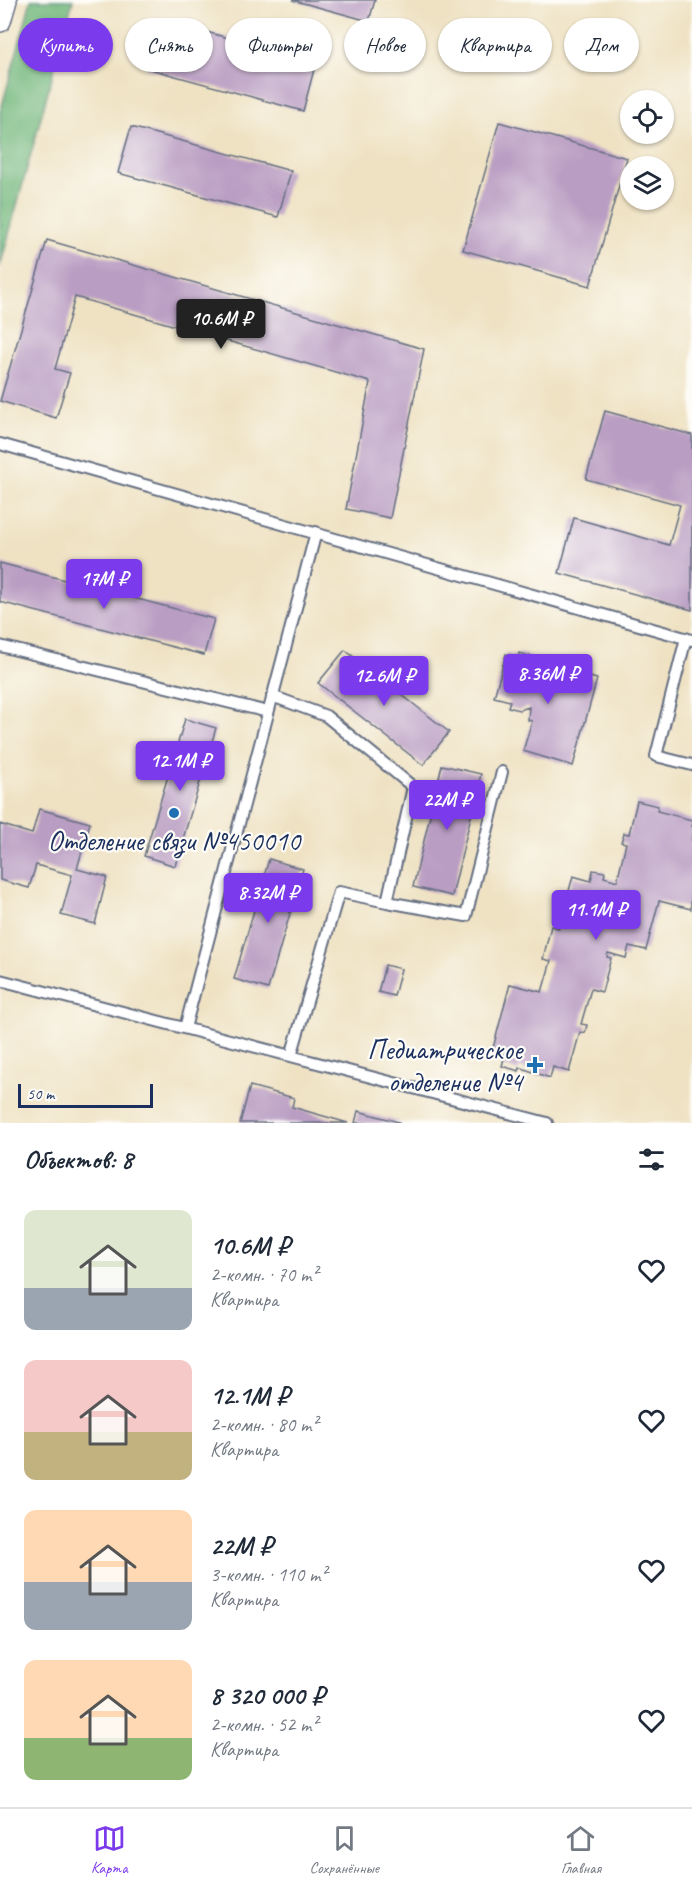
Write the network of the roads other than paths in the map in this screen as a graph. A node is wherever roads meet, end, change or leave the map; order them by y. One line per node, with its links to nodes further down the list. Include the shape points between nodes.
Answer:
1 (6, 0): 2 (street)
2 (0, 21)
3 (0, 444): 4 (lane)
4 (316, 532): 5 (lane); 7 (lane)
5 (689, 639): 9 (lane, via 656,756)
6 (0, 646): 8 (lane)
7 (273, 696): 8 (lane); 11 (lane, via 326,716 413,787)
8 (268, 712): 13 (lane)
9 (692, 765)
10 (502, 772): 11 (lane, via 466,916)
11 (387, 902): 14 (lane, via 339,892)
12 (0, 980): 13 (lane)
13 (184, 1028): 14 (lane)
14 (291, 1056): 15 (lane)
15 (547, 1123)

